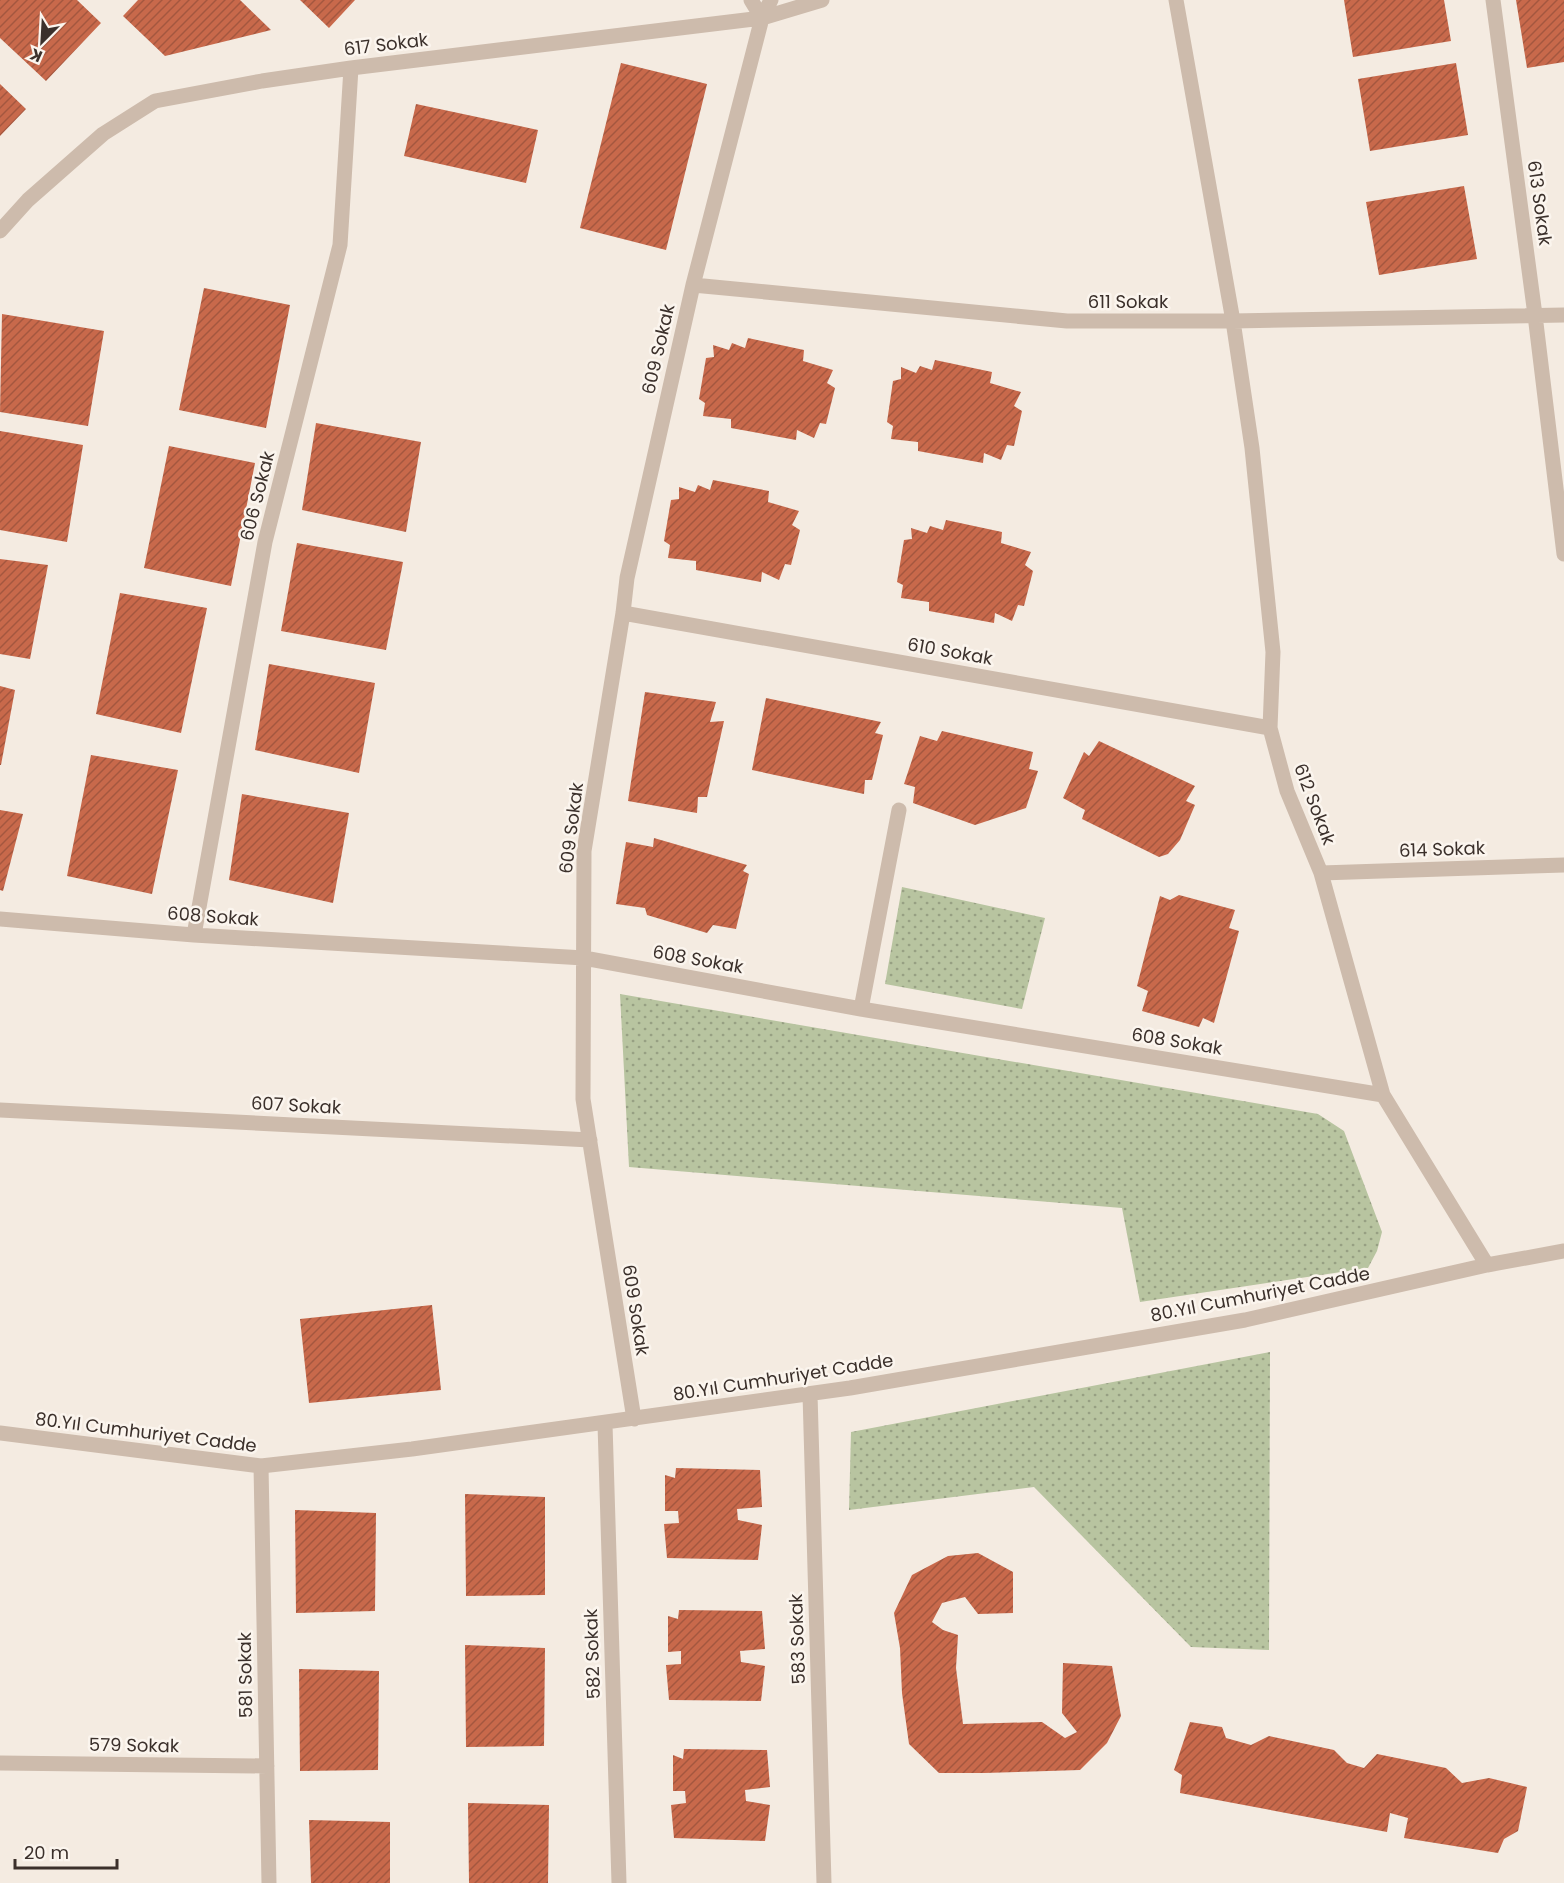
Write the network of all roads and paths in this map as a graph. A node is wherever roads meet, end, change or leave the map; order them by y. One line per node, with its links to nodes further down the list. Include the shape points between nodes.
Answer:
1 (751, 0): 6 (street)
2 (771, 0): 6 (street)
3 (822, 0): 6 (street, 617 Sokak)
4 (1176, 0): 12 (street, 612 Sokak)
5 (1493, 0): 10 (street, 613 Sokak)
6 (762, 18): 7 (street, 617 Sokak); 9 (street, 609 Sokak)
7 (351, 68): 8 (street, 617 Sokak, via 155,101 103,134 28,200); 20 (street, 606 Sokak, via 340,245 265,542)
8 (0, 231)
9 (693, 285): 12 (street, 611 Sokak, via 1067,321); 14 (street, 609 Sokak, via 627,578)
10 (1535, 315): 11 (street, 611 Sokak); 12 (street, 611 Sokak); 13 (street, 613 Sokak)
11 (1564, 315)
12 (1233, 321): 15 (street, 612 Sokak, via 1252,448 1273,652)
13 (1564, 554)
14 (623, 614): 15 (street, 610 Sokak); 21 (street, 609 Sokak, via 584,851)
15 (1270, 728): 18 (street, 612 Sokak, via 1287,791)
16 (899, 810): 22 (street)
17 (1564, 865): 18 (street, 614 Sokak)
18 (1321, 873): 23 (street, 612 Sokak)
19 (0, 919): 20 (street, 608 Sokak)
20 (194, 935): 21 (street, 608 Sokak)
21 (584, 958): 22 (street, 608 Sokak); 25 (street, 609 Sokak, via 583,1099)
22 (861, 1009): 23 (street, 608 Sokak)
23 (1383, 1095): 27 (street, 612 Sokak)
24 (0, 1110): 25 (street, 607 Sokak)
25 (590, 1140): 29 (street, 609 Sokak)
26 (1564, 1251): 27 (street, 80.Yıl Cumhuriyet Cadde)
27 (1486, 1265): 28 (street, 80.Yıl Cumhuriyet Cadde, via 1245,1320)
28 (810, 1394): 29 (street, 80.Yıl Cumhuriyet Cadde); 37 (street, 583 Sokak)
29 (634, 1419): 30 (street, 80.Yıl Cumhuriyet Cadde)
30 (605, 1424): 32 (street, 80.Yıl Cumhuriyet Cadde); 36 (street, 582 Sokak)
31 (0, 1434): 32 (street, 80.Yıl Cumhuriyet Cadde)
32 (261, 1466): 34 (street, 581 Sokak)
33 (0, 1763): 34 (street, 579 Sokak)
34 (267, 1766): 35 (street, 581 Sokak)
35 (269, 1883)
36 (619, 1883)
37 (824, 1883)

